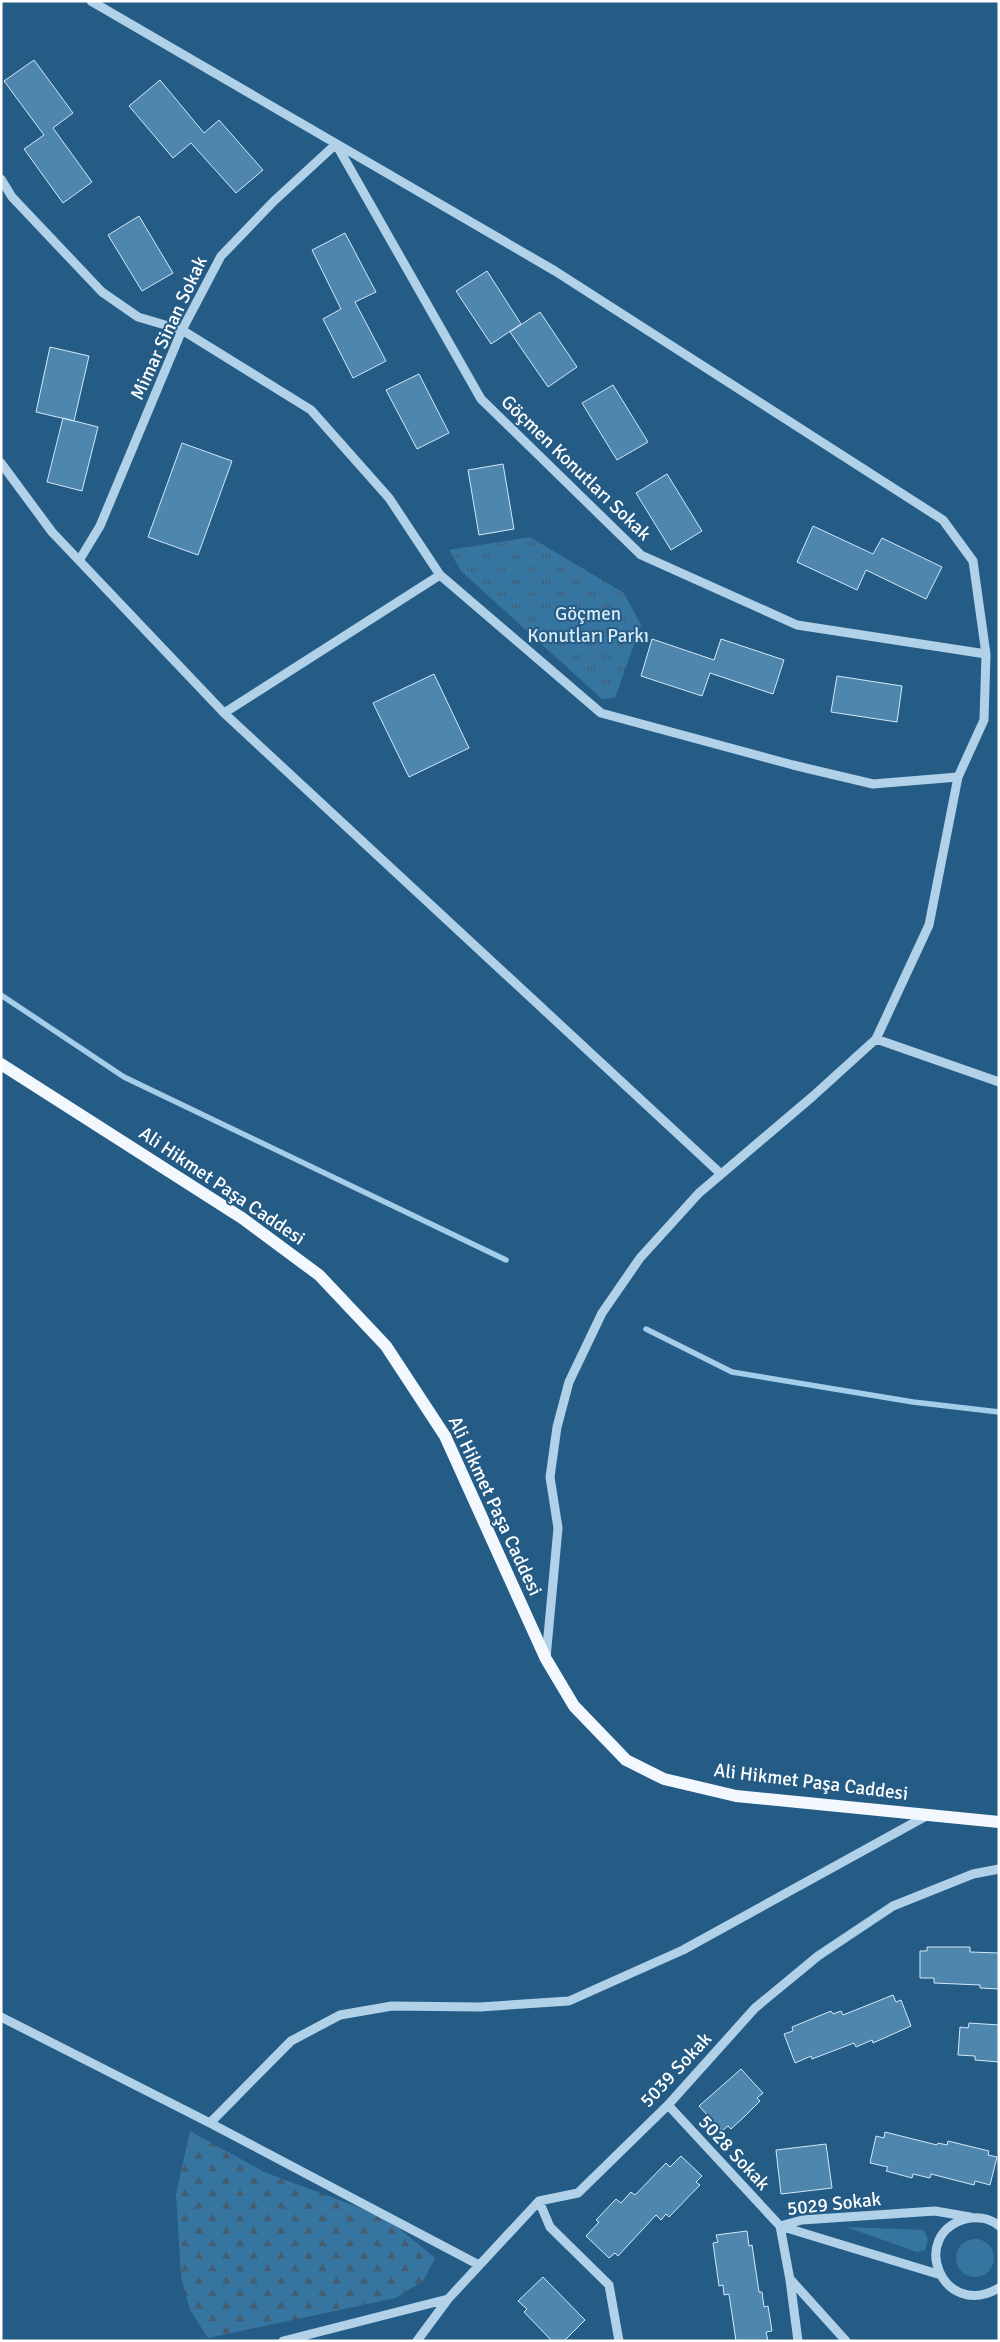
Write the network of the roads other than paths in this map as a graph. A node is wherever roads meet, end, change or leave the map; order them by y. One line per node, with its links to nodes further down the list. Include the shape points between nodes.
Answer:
1 (91, 1): 2 (street)
2 (336, 144): 4 (street, Mimar Sinan Sokak, via 221,256); 8 (street, via 555,271 943,520 973,561); 8 (street, Göçmen Konutları Sokak, via 481,399 641,555 797,625)
3 (1, 179): 4 (street, via 12,197 102,292 138,317)
4 (182, 330): 6 (street, Mimar Sinan Sokak, via 100,526); 7 (street, via 311,410 389,498)
5 (1, 463): 6 (street, via 52,532)
6 (80, 559): 9 (street)
7 (440, 575): 9 (street); 10 (street, via 601,713 792,766 873,784)
8 (986, 654): 10 (street, via 984,720)
9 (224, 713): 14 (street)
10 (958, 777): 11 (street, via 929,925)
11 (876, 1039): 13 (street); 14 (street)
12 (1, 1064): 15 (main road, Ali Hikmet Paşa Caddesi, via 242,1218 319,1275 386,1346 444,1436)
13 (999, 1082)
14 (721, 1174): 15 (street, via 699,1193 640,1258 602,1313 570,1382 557,1427 550,1477 558,1528)
15 (546, 1659): 16 (main road, Ali Hikmet Paşa Caddesi, via 574,1706 604,1739 626,1760 664,1779 736,1796)
16 (931, 1814): 17 (main road, Ali Hikmet Paşa Caddesi); 21 (street, via 683,1950 569,2000 480,2007 392,2006 340,2015 290,2041)
17 (999, 1822)
18 (999, 1869): 20 (street, 5039 Sokak, via 973,1874 893,1906 818,1956 755,2008)
19 (1, 2017): 21 (street)
20 (668, 2105): 22 (street, 5039 Sokak, via 578,2193); 24 (street, 5028 Sokak)
21 (210, 2123): 26 (street)
22 (538, 2201): 26 (street); 33 (street, via 550,2227 609,2284)
23 (970, 2217): 24 (street, 5029 Sokak, via 936,2211 802,2220); 25 (street, 5029 Sokak, via 983,2218); 27 (street, via 958,2221 941,2237 935,2259)
24 (780, 2226): 27 (street, 5029 Sokak); 28 (street)
25 (999, 2226)
26 (479, 2265): 30 (street)
27 (940, 2275): 29 (street, via 953,2290 965,2295 977,2296)
28 (790, 2280): 34 (street); 35 (street)
29 (999, 2288)
30 (448, 2299): 31 (street); 32 (street)
31 (283, 2341)
32 (417, 2341)
33 (619, 2341)
34 (798, 2341)
35 (846, 2341)

